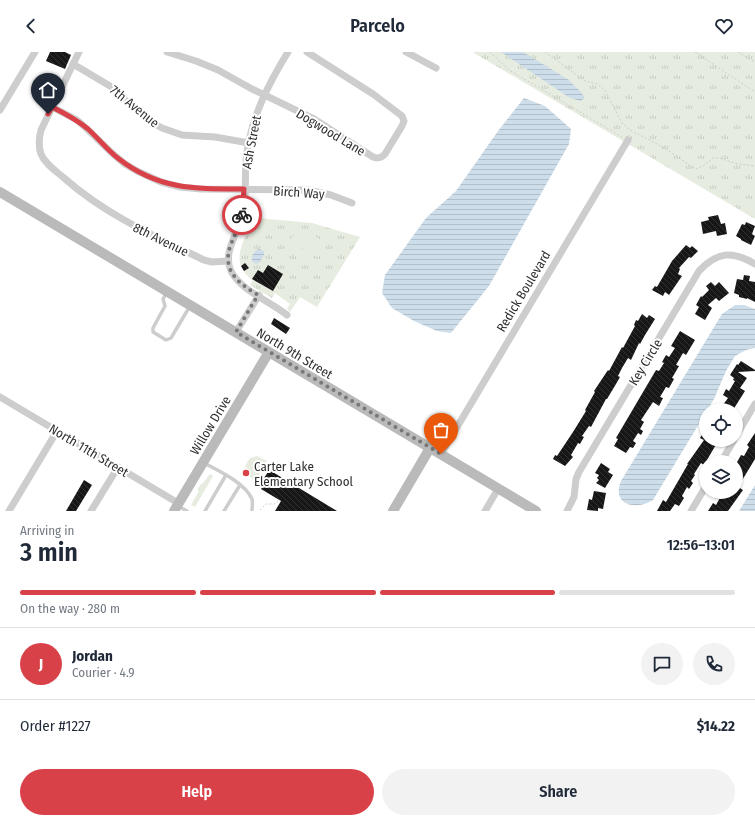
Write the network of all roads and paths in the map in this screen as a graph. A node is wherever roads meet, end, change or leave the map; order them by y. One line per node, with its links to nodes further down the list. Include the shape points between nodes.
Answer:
1 (35, 52): 17 (street)
2 (79, 52): 12 (street)
3 (167, 52): 15 (street, via 205,64)
4 (307, 52): 15 (street, Dogwood Lane, via 373,94 402,116 402,126 381,158 373,157 314,119)
5 (406, 52): 13 (street)
6 (490, 52): 18 (path, via 509,70)
7 (545, 52): 20 (path, via 585,81 605,90 622,123 630,130 663,147 696,169 713,158)
8 (695, 52): 14 (path)
9 (738, 52): 11 (path)
10 (285, 53): 15 (street, Ash Street)
11 (755, 62)
12 (73, 64): 16 (street); 19 (street, 7th Avenue, via 110,86 146,119 162,128 182,135)
13 (436, 68)
14 (755, 92)
15 (264, 95): 19 (street, Ash Street)
16 (52, 107): 21 (street, Birch Way, via 87,128 122,162 152,178 171,185 191,188); 24 (street, 8th Avenue, via 39,137 43,157 51,167 119,218 204,260)
17 (0, 110)
18 (628, 140): 37 (street, Redick Boulevard)
19 (248, 143): 21 (street, Ash Street)
20 (755, 166)
21 (244, 189): 23 (street, Birch Way, via 318,191); 24 (street, Ash Street, via 243,213)
22 (0, 192): 26 (street, North 9th Street)
23 (352, 203)
24 (228, 261): 27 (street, via 231,272 239,282)
25 (755, 264): 56 (street, Key Circle, via 735,255 721,255 708,262 700,271 579,472 574,497)
26 (167, 291): 28 (street, North 9th Street); 28 (lane, via 163,300 165,306 153,328 153,332 166,340 171,338)
27 (258, 295): 29 (street); 30 (street)
28 (190, 305): 30 (street, North 9th Street)
29 (287, 315)
30 (236, 332): 31 (street, North 9th Street)
31 (269, 352): 36 (street, North 9th Street); 38 (street, Willow Drive)
32 (0, 397): 35 (street, North 11th Street)
33 (755, 404): 34 (street)
34 (743, 424)
35 (57, 430): 39 (street, North 11th Street); 46 (street)
36 (430, 448): 37 (street, North 9th Street); 53 (street)
37 (441, 454): 42 (street, North 9th Street)
38 (203, 462): 40 (lane); 45 (street, Willow Drive)
39 (118, 467): 45 (street, North 11th Street); 47 (street)
40 (226, 476): 41 (lane); 49 (lane)
41 (240, 485): 50 (lane); 51 (lane, via 252,500)
42 (498, 489): 54 (street); 55 (street, North 9th Street)
43 (699, 498): 57 (street)
44 (280, 500): 52 (path, via 275,504 266,504 259,510)
45 (176, 506): 48 (lane)
46 (9, 511)
47 (92, 511)
48 (187, 511)
49 (204, 511)
50 (224, 511)
51 (252, 511)
52 (262, 511)
53 (392, 511)
54 (485, 511)
55 (536, 511)
56 (567, 511)
57 (691, 511)

